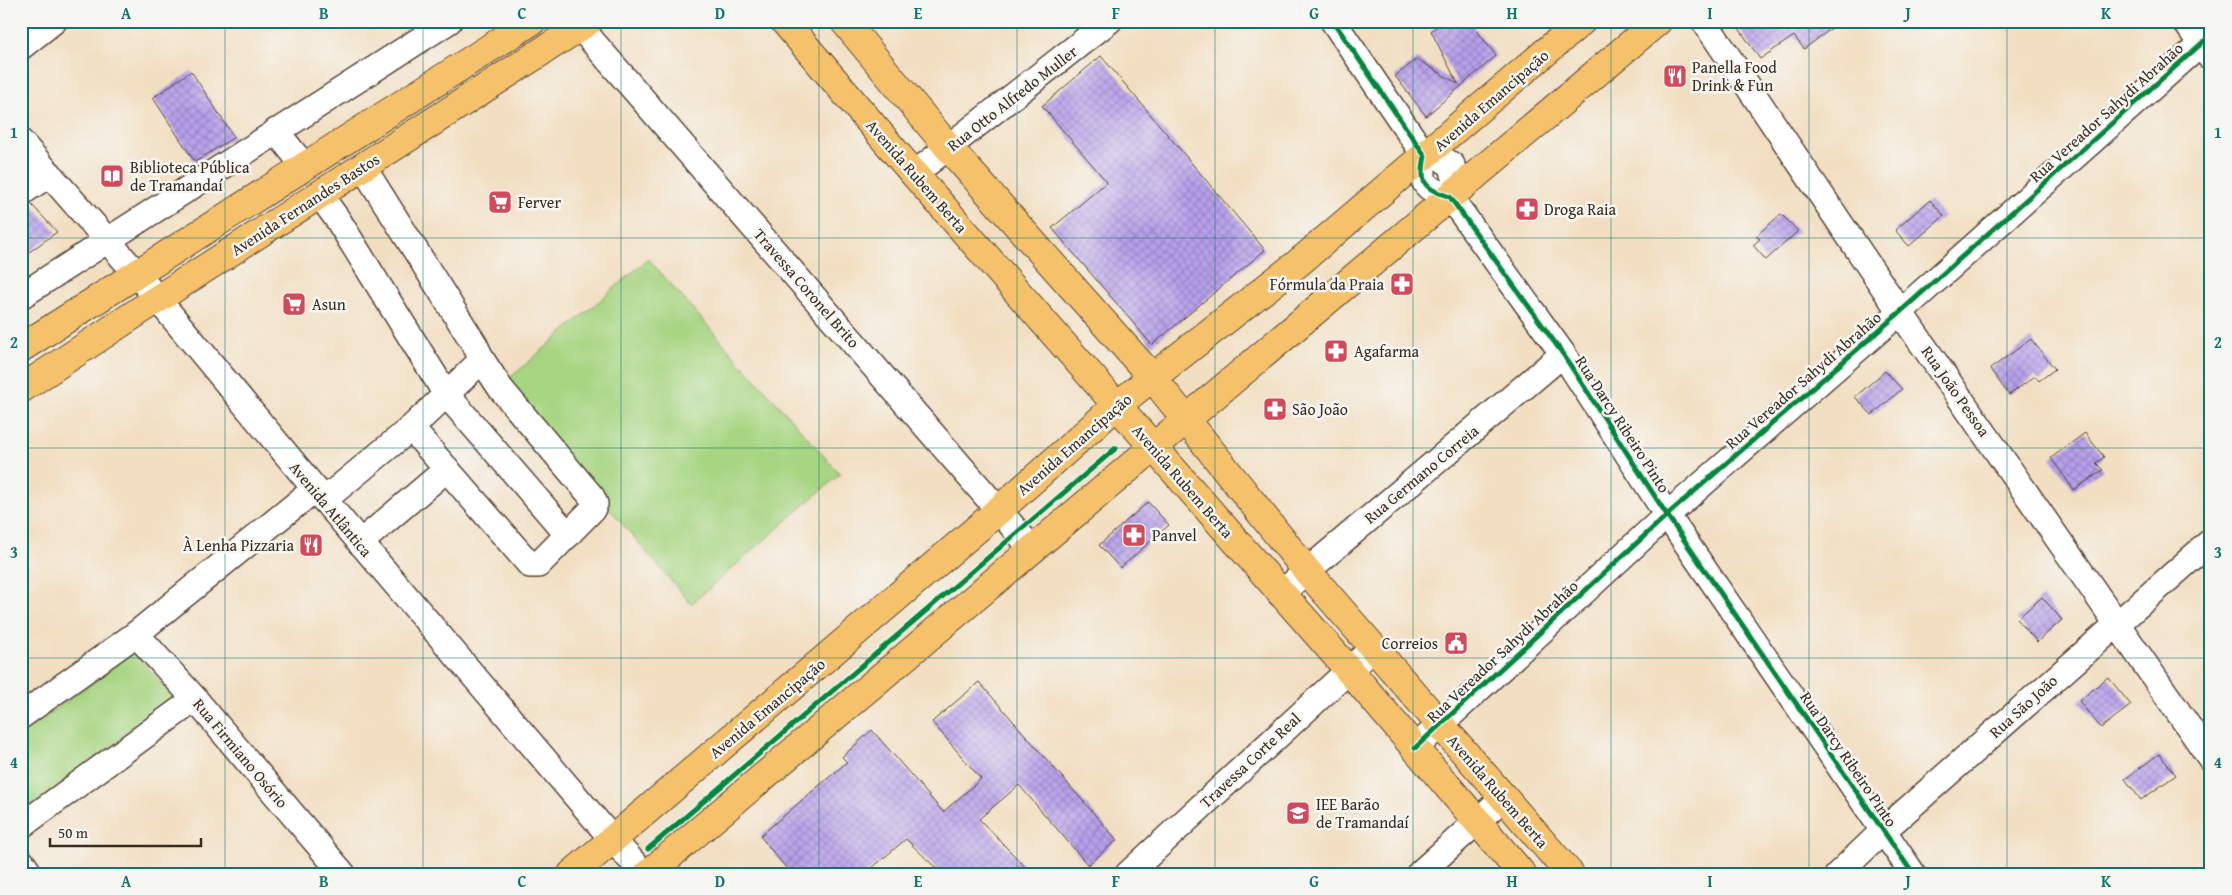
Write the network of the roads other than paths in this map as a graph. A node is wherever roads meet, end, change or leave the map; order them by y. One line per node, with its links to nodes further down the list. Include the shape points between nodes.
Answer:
1 (54, 21): 14 (street)
2 (449, 21): 15 (street)
3 (532, 21): 19 (main road, Avenida Fernandes Bastos)
4 (784, 21): 22 (main road, Avenida Rubem Berta)
5 (844, 21): 17 (main road, Avenida Rubem Berta)
6 (1109, 21): 17 (street, Rua Otto Alfredo Muller)
7 (1333, 21): 18 (street)
8 (1582, 21): 18 (main road, Avenida Emancipação)
9 (1658, 21): 25 (main road)
10 (1704, 21): 30 (street, Rua João Pessoa)
11 (2185, 21): 13 (street)
12 (585, 24): 20 (main road, Avenida Fernandes Bastos); 43 (street, Travessa Coronel Brito)
13 (2207, 46): 30 (street, Rua Vereador Sahydi Abrahão)
14 (21, 47)
15 (276, 131): 19 (street); 26 (street)
16 (21, 142): 21 (street, Avenida Atlântica)
17 (948, 148): 22 (street, Rua Otto Alfredo Muller); 34 (main road, Avenida Rubem Berta)
18 (1425, 156): 25 (street, via 1422,171 1425,184 1429,189); 34 (main road, Avenida Emancipação, via 1297,264)
19 (304, 166): 27 (main road, Avenida Fernandes Bastos)
20 (363, 167): 24 (main road, Avenida Fernandes Bastos); 33 (street)
21 (50, 174): 23 (street); 26 (street, Avenida Atlântica)
22 (914, 174): 37 (main road, Avenida Rubem Berta)
23 (24, 191)
24 (320, 194): 29 (main road, Avenida Fernandes Bastos); 36 (street)
25 (1450, 197): 32 (street, Rua Darcy Ribeiro Pinto); 38 (main road)
26 (106, 240): 27 (street, Avenida Atlântica); 28 (street)
27 (136, 273): 29 (street, Avenida Atlântica); 31 (main road, Avenida Fernandes Bastos)
28 (21, 296)
29 (156, 300): 35 (main road, Avenida Fernandes Bastos); 42 (street, Avenida Atlântica)
30 (1900, 312): 44 (street, Rua Vereador Sahydi Abrahão); 51 (street, Rua João Pessoa)
31 (21, 348)
32 (1563, 354): 44 (street, Rua Darcy Ribeiro Pinto); 49 (street, Rua Germano Correia)
33 (482, 360): 36 (street); 45 (street, via 501,389 592,497 595,504 592,510)
34 (1152, 377): 37 (main road, Avenida Emancipação); 38 (main road, Avenida Rubem Berta)
35 (21, 389)
36 (446, 394): 39 (street); 45 (street)
37 (1116, 406): 40 (main road, Avenida Rubem Berta); 43 (main road, Avenida Emancipação)
38 (1187, 420): 40 (main road); 49 (main road, Avenida Rubem Berta)
39 (411, 428): 41 (street); 42 (street)
40 (1154, 448): 48 (main road); 50 (main road, Avenida Rubem Berta)
41 (447, 469): 45 (street, via 530,565 538,565); 47 (street)
42 (319, 495): 47 (street, Avenida Atlântica); 52 (street)
43 (1000, 510): 48 (street, Travessa Coronel Brito); 64 (main road, Avenida Emancipação)
44 (1667, 516): 57 (street, Rua Vereador Sahydi Abrahão); 63 (street, Rua Darcy Ribeiro Pinto)
45 (568, 535)
46 (2211, 541): 51 (street, Rua São João)
47 (360, 543): 64 (street, Avenida Atlântica)
48 (1033, 550): 70 (main road)
49 (1307, 571): 50 (street, Rua Germano Correia); 53 (main road, Avenida Rubem Berta)
50 (1280, 594): 54 (main road, Avenida Rubem Berta)
51 (2117, 622): 59 (street, Rua João Pessoa); 63 (street, Rua São João)
52 (136, 634): 55 (street, Rua Firmiano Osório); 56 (street)
53 (1372, 648): 54 (street, Travessa Corte Real); 57 (main road, Avenida Rubem Berta)
54 (1348, 669): 58 (main road, Avenida Rubem Berta); 71 (street, Travessa Corte Real)
55 (195, 698): 62 (street); 67 (street, Rua Firmiano Osório)
56 (21, 716)
57 (1441, 725): 58 (street, Rua Vereador Sahydi Abrahão); 60 (main road, Avenida Rubem Berta)
58 (1415, 748): 61 (main road, Avenida Rubem Berta)
59 (2211, 759)
60 (1504, 797): 61 (street); 74 (main road, Avenida Rubem Berta)
61 (1476, 821): 72 (street); 73 (main road, Avenida Rubem Berta)
62 (21, 826)
63 (1883, 831): 75 (street, Rua São João); 76 (street, Rua Darcy Ribeiro Pinto)
64 (612, 839): 68 (main road, Avenida Emancipação); 69 (street, Avenida Atlântica)
65 (21, 861): 66 (street)
66 (30, 874)
67 (343, 874)
68 (572, 874)
69 (644, 874)
70 (648, 874)
71 (1128, 874)
72 (1419, 874)
73 (1522, 874)
74 (1570, 874)
75 (1838, 874)
76 (1913, 874)

